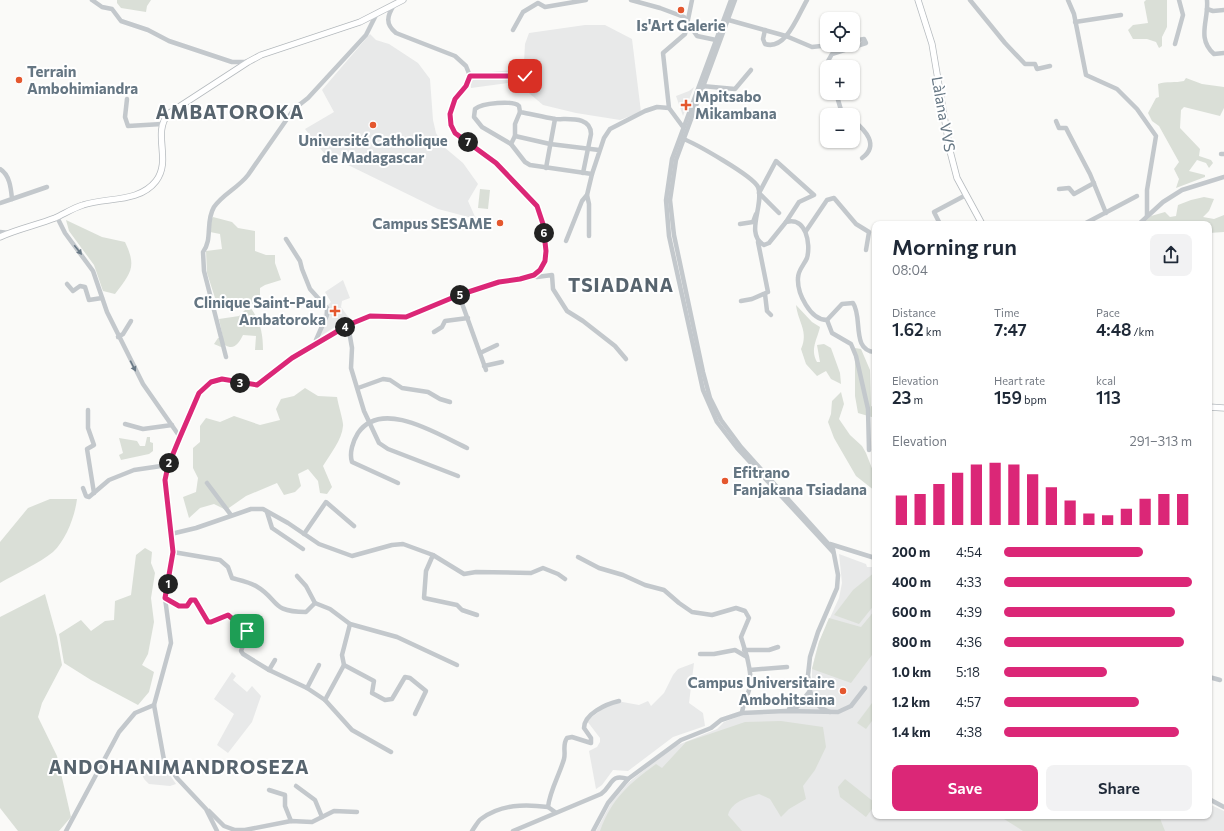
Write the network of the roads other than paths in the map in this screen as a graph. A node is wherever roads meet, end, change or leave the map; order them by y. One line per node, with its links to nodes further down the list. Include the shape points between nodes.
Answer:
1 (92, 0): 34 (street, via 102,7 112,9 121,21 148,30 169,41 232,62)
2 (403, 0): 15 (main road)
3 (586, 0): 14 (street, via 545,7)
4 (631, 0): 21 (street, via 674,12)
5 (692, 0): 21 (street)
6 (731, 0): 20 (street)
7 (735, 0): 20 (street)
8 (807, 0): 25 (street)
9 (918, 0): 65 (main road, Làlana VVS, via 932,44 950,151)
10 (970, 0): 35 (street, via 1005,44 1025,64 1035,64 1037,69)
11 (1068, 0): 22 (street)
12 (1179, 0): 28 (street, via 1183,15)
13 (1207, 0): 16 (street)
14 (540, 2): 23 (street, via 527,8 516,21)
15 (394, 5): 18 (main road); 37 (street, via 387,22 390,29 455,56 466,66)
16 (1207, 9): 17 (street); 32 (street, via 1207,48 1214,54)
17 (1224, 10)
18 (376, 15): 34 (main road, via 261,55); 106 (street, via 366,35 308,98 294,109 248,175 222,197 211,215 208,246 203,252 204,271)
19 (1121, 15): 22 (street)
20 (726, 19): 24 (street); 26 (street); 39 (street)
21 (687, 22): 26 (street, via 697,36); 41 (street, via 683,37 663,53)
22 (1075, 22): 72 (street, via 1086,75 1117,89 1156,136 1147,190)
23 (513, 30)
24 (765, 30): 25 (street); 25 (street, via 763,42 771,46 784,41)
25 (786, 36): 30 (street, via 812,47)
26 (716, 40): 46 (street)
27 (860, 40): 29 (street, via 864,39 866,43)
28 (1175, 44)
29 (860, 45)
30 (820, 46)
31 (838, 52): 33 (street, via 832,54)
32 (1224, 53)
33 (829, 60)
34 (248, 62): 45 (main road, via 168,114)
35 (1050, 66)
36 (751, 70): 39 (street, via 735,89)
37 (470, 76): 38 (street); 89 (street, via 466,86 455,99 450,114 451,125 455,133 496,163 537,206 543,224 546,251 545,261)
38 (525, 76)
39 (702, 86): 49 (street)
40 (127, 99): 45 (street, via 125,117 128,126)
41 (669, 108): 46 (street); 53 (street, via 657,107 645,111 610,129)
42 (520, 112): 43 (street); 48 (street, via 515,124); 50 (street, via 519,106 515,103 484,104 475,109 474,117 482,127)
43 (555, 119): 51 (street); 52 (street, via 576,119 587,123 591,129)
44 (1056, 121): 60 (street, via 1059,128 1066,128)
45 (162, 124): 73 (main road, via 163,167 151,187 135,196 83,205)
46 (683, 127): 49 (street)
47 (860, 127): 54 (street, via 870,140 868,152)
48 (515, 136): 50 (street); 51 (street)
49 (681, 138): 63 (street, via 710,152 755,182); 131 (street, via 672,159 667,181 669,236 706,400 737,448); 132 (street, via 670,200 674,235 710,398 721,420 741,447)
50 (511, 144): 55 (street, via 525,162)
51 (550, 144): 52 (street); 55 (street)
52 (589, 148): 53 (street); 57 (street)
53 (599, 150): 58 (street)
54 (862, 158)
55 (546, 168): 57 (street)
56 (0, 169): 67 (street, via 8,178)
57 (583, 173): 58 (street)
58 (592, 174): 64 (street)
59 (1224, 177): 72 (street, via 1182,190)
60 (1094, 183): 62 (street, via 1074,194 1066,187); 71 (street)
61 (47, 187): 67 (street)
62 (1059, 189)
63 (759, 193): 69 (street); 70 (street); 78 (street, via 776,160 814,195 799,202)
64 (587, 195): 83 (street); 86 (street, via 582,201)
65 (966, 195): 74 (street, via 934,212); 75 (main road, Làlana VVS)
66 (1137, 196): 71 (street)
67 (12, 199): 68 (street)
68 (0, 203)
69 (757, 211): 79 (street, via 753,222); 87 (street)
70 (779, 212)
71 (1106, 213): 76 (street)
72 (1146, 216): 77 (street)
73 (57, 218): 82 (main road); 93 (street, one-way to 93, via 65,234 93,271)
74 (938, 221)
75 (980, 221)
76 (1090, 221)
77 (1141, 221)
78 (786, 222): 80 (street, via 794,220); 87 (street, via 769,243 764,245)
79 (740, 224)
80 (806, 231): 88 (street, via 827,200 834,198 856,224 869,232); 98 (street, via 808,254 798,278 799,285 806,306 819,318)
81 (0, 232): 82 (street)
82 (9, 233): 84 (main road)
83 (589, 236)
84 (0, 237)
85 (286, 239): 102 (street, via 300,262 310,289 327,308 327,315 316,340)
86 (566, 241)
87 (758, 242): 91 (street, via 768,290)
88 (866, 250)
89 (534, 275): 92 (street, via 499,282); 107 (street, via 552,275 553,289 567,311 615,346)
90 (67, 284): 93 (street, via 73,291 80,286 85,287 89,300)
91 (765, 294): 94 (street); 95 (street)
92 (459, 295): 96 (street); 99 (street, via 406,317 370,316)
93 (102, 298): 101 (street)
94 (742, 301)
95 (770, 315)
96 (468, 318): 100 (street, via 445,321 442,327); 105 (street)
97 (131, 320): 101 (street, via 123,334)
98 (827, 320): 104 (street, via 842,304 853,303 857,309 860,340 866,349); 119 (street, via 832,333 851,344 856,356 868,409)
99 (348, 325): 102 (street); 109 (street, via 352,368)
100 (434, 332)
101 (118, 337): 116 (street, one-way to 116, via 143,384)
102 (318, 343): 117 (street, via 292,358 257,385 222,379 211,382 199,393)
103 (497, 345): 105 (street)
104 (872, 351)
105 (480, 353): 108 (street, via 485,368)
106 (226, 356)
107 (626, 359)
108 (502, 362)
109 (358, 388): 110 (street, via 383,379 390,380 402,388 428,392); 114 (street)
110 (450, 402)
111 (1212, 407): 112 (main road)
112 (1224, 408)
113 (88, 410): 125 (street, via 88,428 94,445 87,449)
114 (369, 423): 118 (street, via 383,418 395,418); 121 (street, via 383,446); 123 (street, via 357,435 350,452 352,462)
115 (125, 424): 116 (street, via 143,429)
116 (172, 425): 117 (street)
117 (180, 437): 120 (street)
118 (467, 448)
119 (869, 450)
120 (168, 466): 125 (street, via 134,470 109,480); 129 (street, via 165,480)
121 (458, 476)
122 (206, 483): 127 (street)
123 (398, 483)
124 (83, 488): 125 (street, via 88,497)
125 (94, 493)
126 (267, 512): 127 (street, via 263,508 251,509); 130 (street); 133 (street, via 272,528)
127 (231, 515): 129 (street)
128 (354, 526): 130 (street, via 326,502)
129 (171, 534): 134 (street)
130 (304, 534): 136 (street, via 320,544 352,556 402,544)
131 (823, 542): 132 (street); 135 (street)
132 (830, 544): 135 (street); 138 (street)
133 (302, 549)
134 (173, 552): 141 (street); 142 (street, via 220,560 228,567 232,578 256,586 277,606 291,612 306,612)
135 (834, 554): 160 (street, via 838,575 837,588 810,657)
136 (433, 555): 140 (street, via 464,574 531,573 542,568); 143 (street, via 426,572 424,598 457,605 462,610)
137 (578, 557): 146 (street, via 599,568 664,590 692,612 712,615 736,608 745,611 749,618 741,637)
138 (872, 557)
139 (297, 576): 142 (street)
140 (565, 579)
141 (165, 598): 154 (street, via 183,606 195,600 209,622 228,615 248,632 242,654); 163 (street, via 171,643)
142 (315, 603): 144 (street, via 330,609)
143 (477, 615)
144 (350, 624): 151 (street, via 342,655); 152 (street, via 398,637)
145 (778, 647): 146 (street, via 769,650)
146 (744, 650): 148 (street)
147 (700, 654): 148 (street, via 735,650)
148 (747, 657): 155 (street)
149 (275, 660): 154 (street)
150 (319, 665): 158 (street)
151 (344, 665): 161 (street); 167 (street, via 374,681 372,693 385,700 392,699 405,678 410,678 426,691)
152 (457, 665)
153 (787, 667): 155 (street)
154 (269, 670): 158 (street)
155 (750, 670): 166 (street, via 750,686)
156 (1212, 678): 157 (street)
157 (1220, 680)
158 (307, 688): 161 (street)
159 (865, 688): 165 (street, via 851,706 838,712)
160 (810, 691): 164 (street, via 797,707); 165 (street, via 813,700)
161 (325, 700): 168 (street, via 352,730)
162 (619, 701): 173 (street, via 598,710 586,720 584,728 592,738 591,743 572,737 564,742 564,758 549,797)
163 (154, 705): 175 (street, via 164,760); 180 (street, via 135,713 120,732)
164 (786, 711): 165 (street); 166 (street)
165 (830, 712)
166 (742, 713): 169 (street, via 681,740)
167 (415, 714)
168 (391, 752)
169 (628, 780): 177 (street, via 614,778 601,794); 184 (street, via 608,803)
170 (296, 786): 178 (street, via 315,800)
171 (269, 790): 179 (street, via 285,795 285,806)
172 (1212, 801): 174 (street)
173 (548, 807): 177 (street); 182 (street, via 527,804 504,808 481,819)
174 (1224, 807)
175 (206, 809): 179 (street, via 224,826 235,830); 181 (street)
176 (357, 812): 178 (street, via 334,811)
177 (556, 812): 183 (street)
178 (322, 817): 179 (street, via 312,822)
179 (290, 821)
180 (66, 831)
181 (217, 831)
182 (472, 831)
183 (513, 831)
184 (593, 831)

